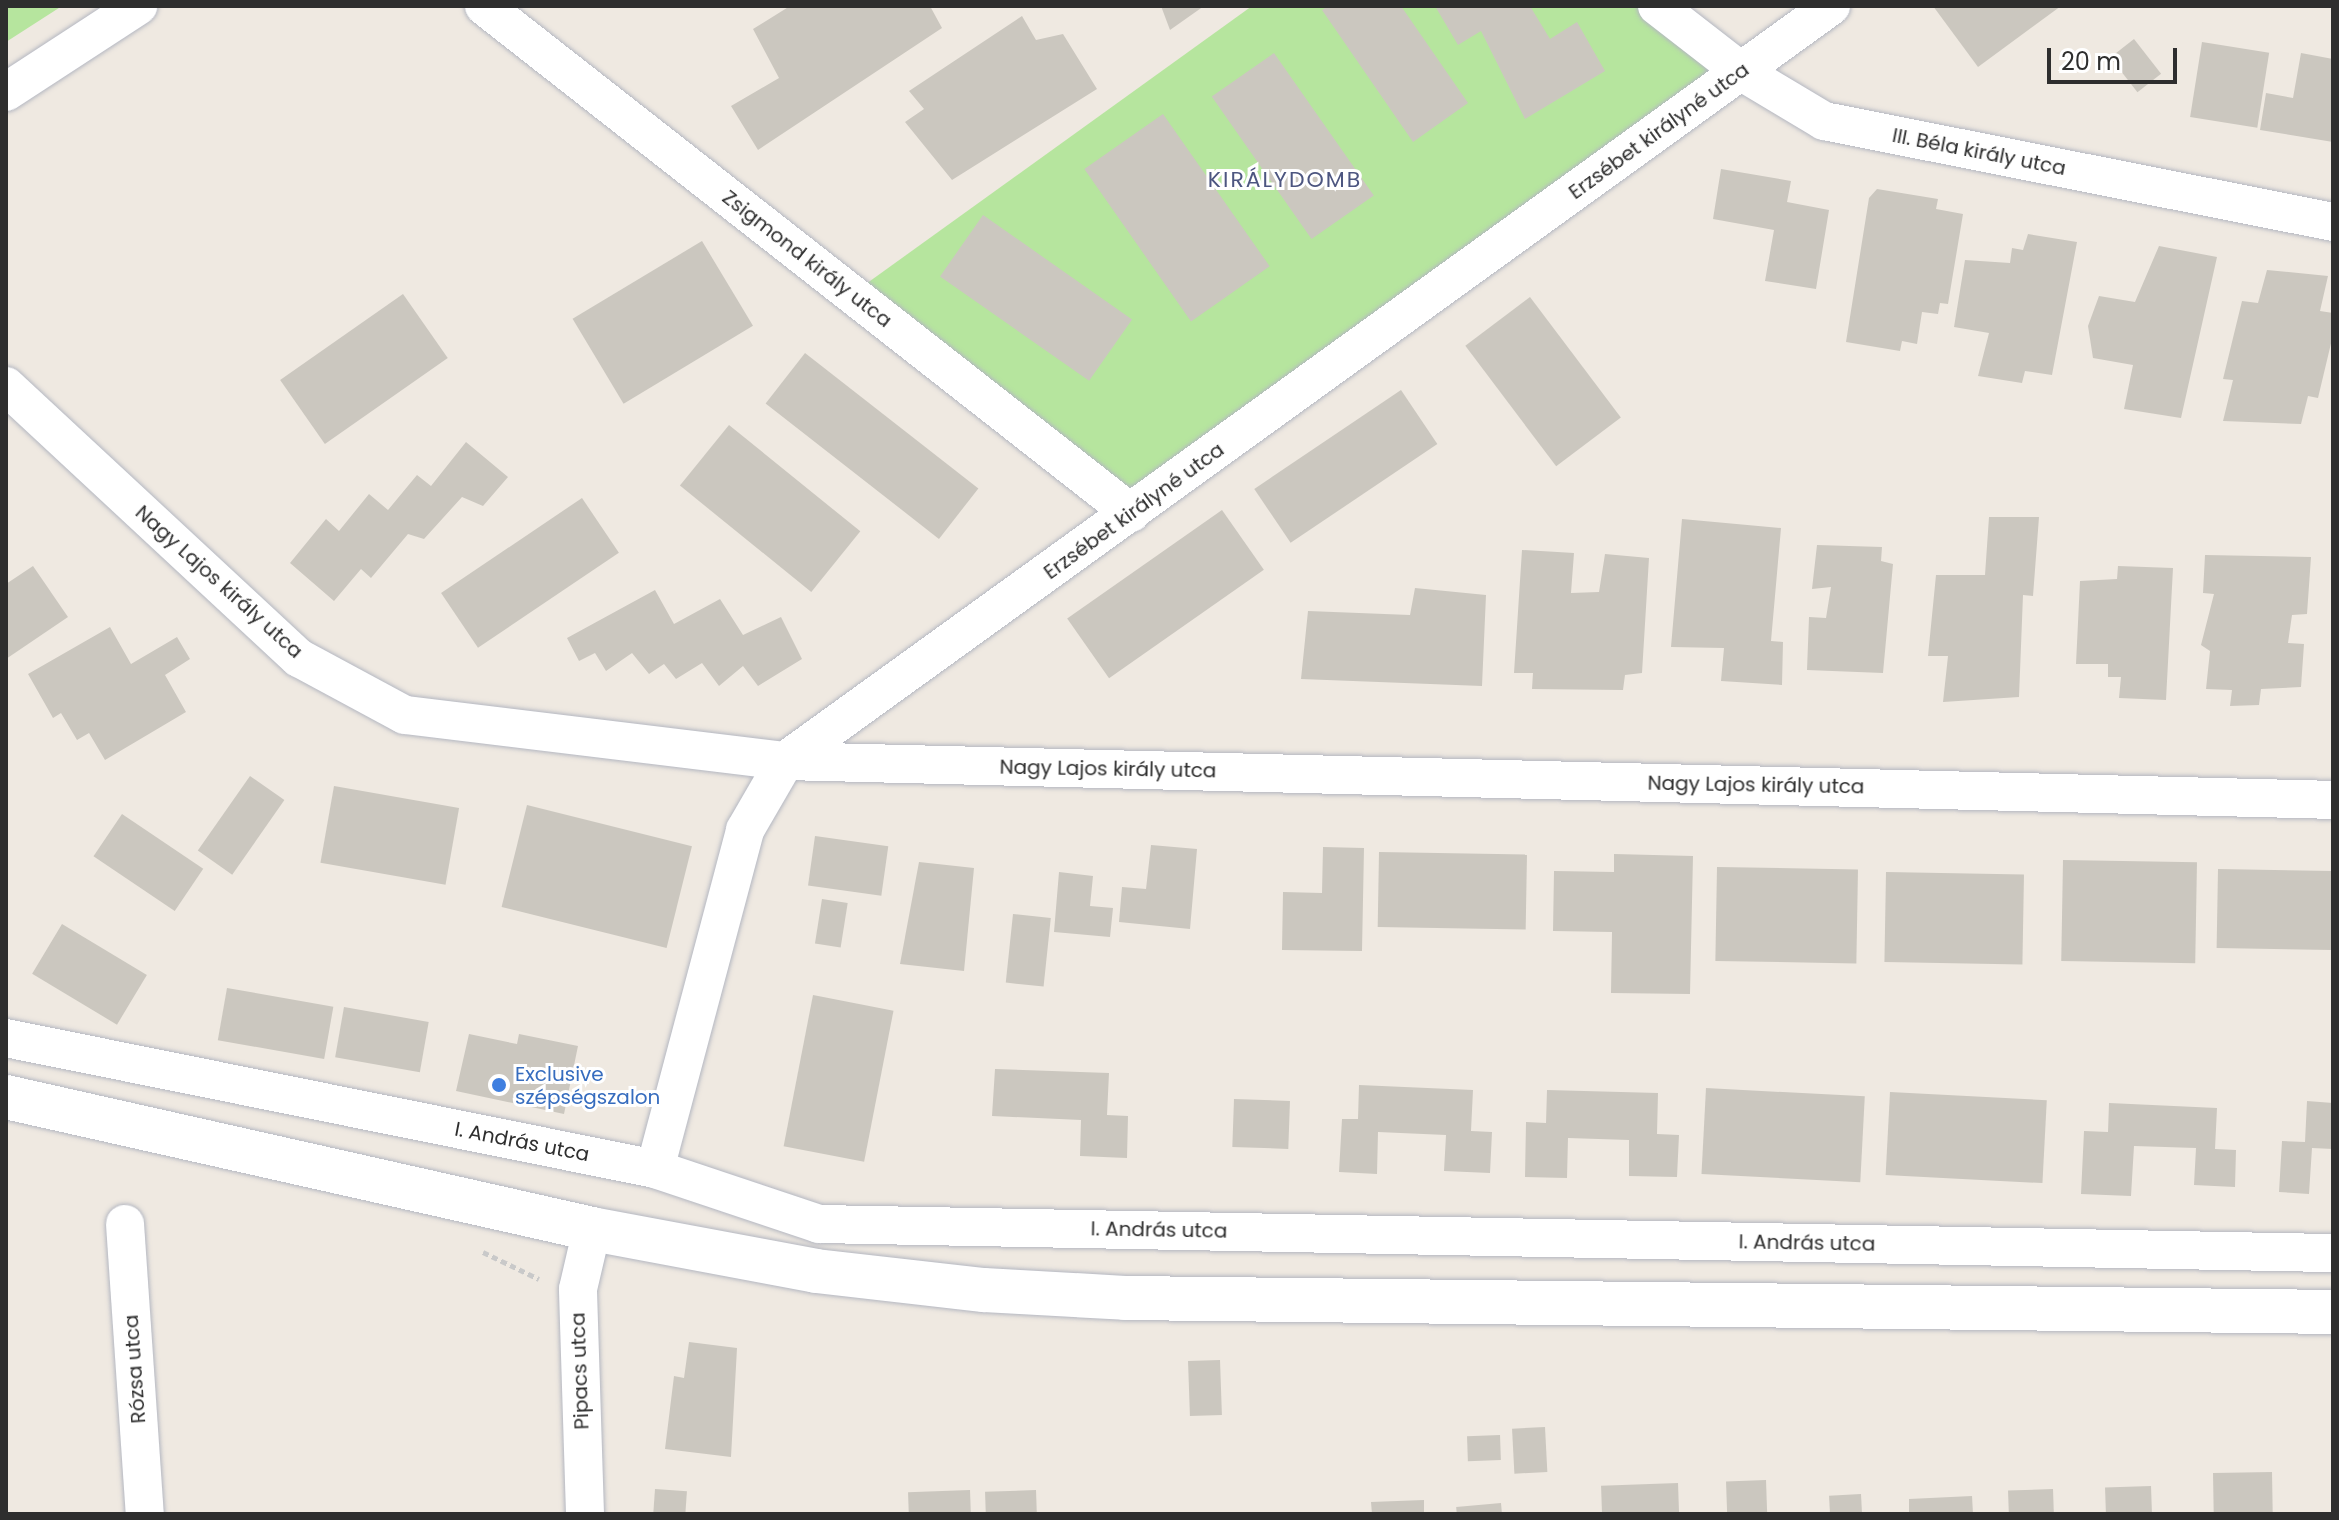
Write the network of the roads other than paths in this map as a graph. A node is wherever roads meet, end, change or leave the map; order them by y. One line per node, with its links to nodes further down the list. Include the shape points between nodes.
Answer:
1 (138, 6): 6 (street)
2 (484, 6): 9 (street, Zsigmond király utca)
3 (1657, 6): 5 (street, III. Béla király utca)
4 (1831, 6): 5 (street, Erzsébet királyné utca)
5 (1742, 72): 7 (street, III. Béla király utca, via 1824,121); 9 (street, Erzsébet királyné utca)
6 (6, 92)
7 (2333, 222)
8 (6, 386): 10 (street, Nagy Lajos király utca, via 299,658 405,715)
9 (1131, 513): 10 (street, Erzsébet királyné utca)
10 (785, 761): 11 (street, Nagy Lajos király utca); 14 (street, Erzsébet királyné utca, via 745,830)
11 (2333, 800)
12 (6, 1038): 14 (street, I. András utca)
13 (6, 1097): 16 (main road)
14 (655, 1169): 17 (street, I. András utca, via 819,1224)
15 (125, 1224): 19 (street, Rózsa utca)
16 (592, 1229): 18 (main road, via 816,1271 1125,1298); 20 (street, Pipacs utca, via 578,1289)
17 (2333, 1253)
18 (2333, 1312)
19 (145, 1514)
20 (585, 1514)

